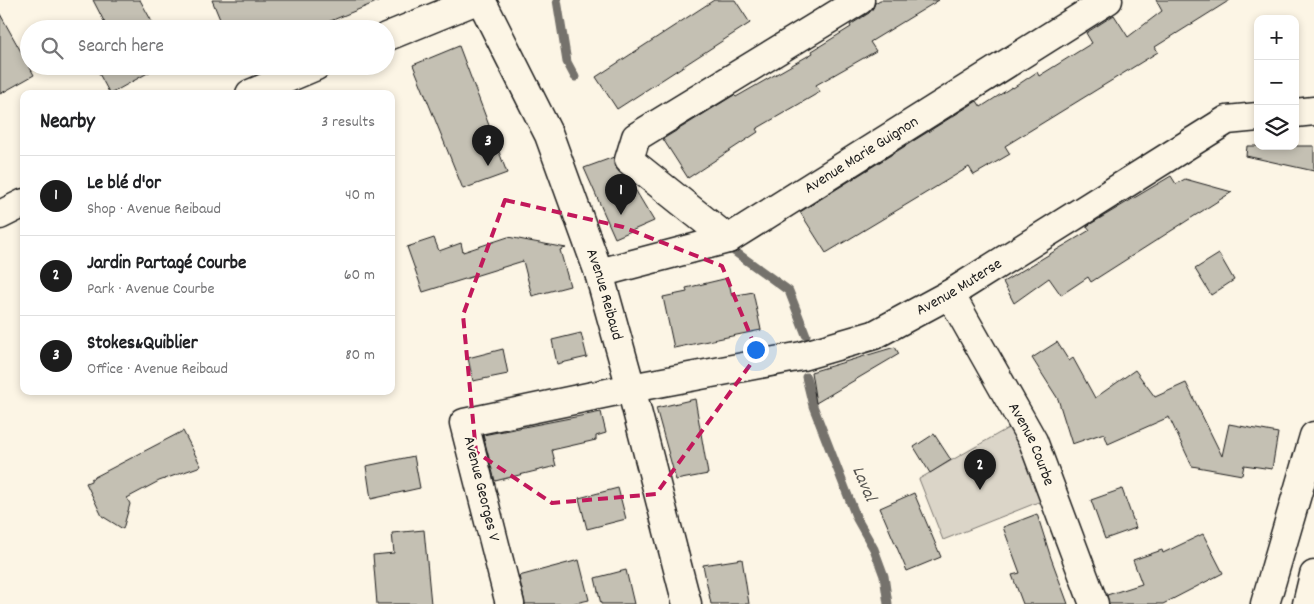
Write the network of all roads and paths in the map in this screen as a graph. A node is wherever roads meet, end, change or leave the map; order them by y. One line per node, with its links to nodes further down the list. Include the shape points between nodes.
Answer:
1 (477, 0): 5 (main road)
2 (481, 0): 14 (main road, Avenue Reibaud, via 549,135)
3 (860, 0): 13 (main road, via 636,137 629,160)
4 (1108, 0): 13 (main road, Avenue Marie Guignon)
5 (395, 34)
6 (295, 75): 7 (main road)
7 (259, 90)
8 (1314, 111): 9 (main road)
9 (1299, 113)
10 (1254, 117): 15 (main road, Avenue Muterse, via 1227,120)
11 (20, 205): 12 (main road)
12 (0, 215)
13 (728, 240): 14 (main road, Avenue Marie Guignon)
14 (600, 273): 16 (main road, Avenue Reibaud)
15 (950, 294): 16 (main road, Avenue Muterse, via 874,335 802,356); 21 (main road, Avenue Courbe, via 1033,441)
16 (631, 388): 19 (main road, Avenue Georges V, via 464,423); 20 (main road, Avenue Reibaud)
17 (1314, 436): 22 (main road)
18 (1314, 575): 23 (main road)
19 (510, 604)
20 (687, 604)
21 (1094, 604)
22 (1265, 604)
23 (1307, 604)

